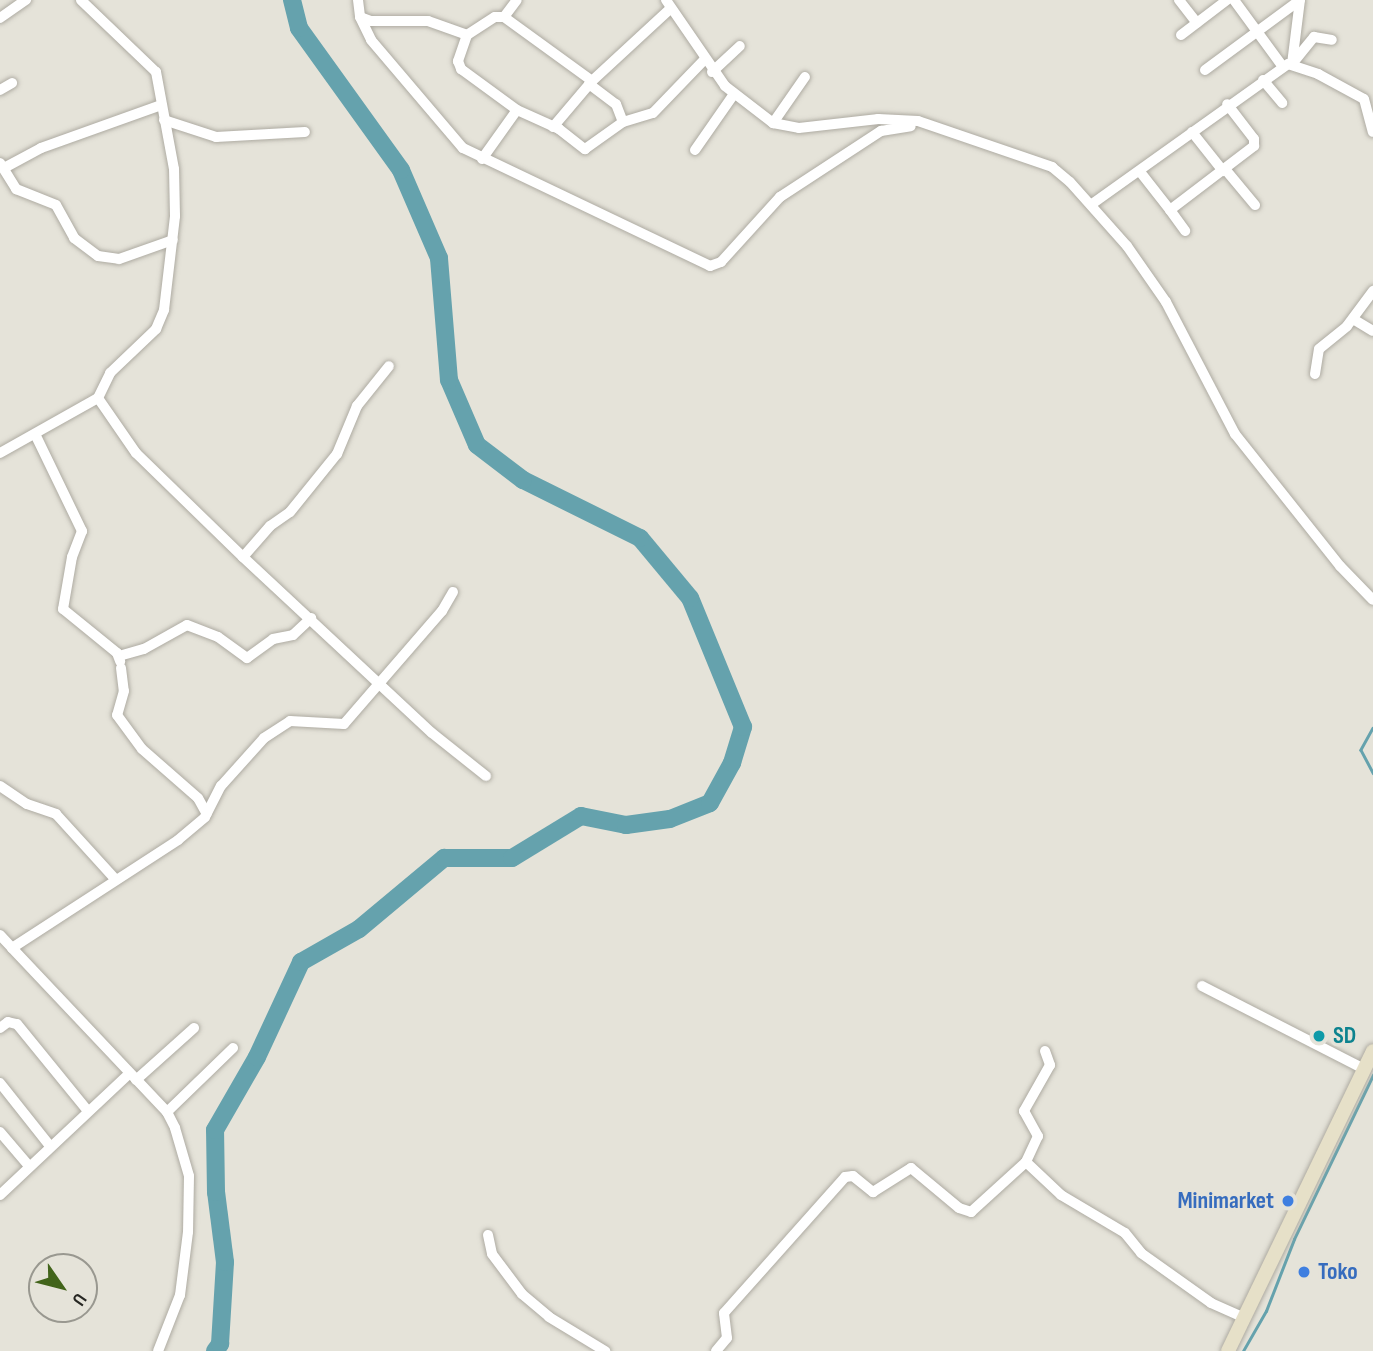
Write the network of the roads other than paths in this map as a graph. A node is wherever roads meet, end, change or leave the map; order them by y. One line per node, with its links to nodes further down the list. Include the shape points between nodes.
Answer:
1 (26, 0): 10 (street)
2 (81, 0): 30 (street, via 153,66)
3 (358, 0): 11 (street)
4 (517, 0): 9 (street)
5 (1179, 0): 12 (street)
6 (1227, 0): 12 (street)
7 (1234, 0): 13 (street)
8 (667, 5): 18 (street); 25 (street)
9 (504, 17): 14 (street, via 495,17); 25 (street)
10 (0, 18)
11 (360, 18): 14 (street, via 382,23 428,21); 41 (street, via 371,40 452,136)
12 (1197, 23): 15 (street)
13 (1257, 30): 19 (street); 19 (street, via 1300,0); 20 (street)
14 (467, 35): 31 (street, via 458,61 461,69)
15 (1181, 35)
16 (1332, 40): 19 (street, via 1314,37)
17 (740, 46): 21 (street)
18 (704, 60): 21 (street); 33 (street, via 653,113)
19 (1288, 65): 23 (street); 39 (street, via 1364,99)
20 (1205, 70)
21 (712, 72): 27 (street)
22 (805, 77): 34 (street)
23 (1263, 80): 28 (street); 29 (street)
24 (12, 83): 26 (street)
25 (590, 83): 33 (street, via 616,104); 35 (street)
26 (0, 90)
27 (734, 94): 34 (street); 40 (street)
28 (1282, 103)
29 (1227, 104): 38 (street); 43 (street, via 1255,143)
30 (160, 105): 32 (street); 42 (street)
31 (517, 110): 35 (street); 41 (street)
32 (164, 120): 36 (street, via 216,137); 49 (street, via 174,170)
33 (623, 122): 35 (street, via 585,149)
34 (773, 122): 37 (street, via 799,128 895,118)
35 (553, 127)
36 (304, 132)
37 (952, 132): 41 (street, via 900,125 881,131 776,201 715,266); 45 (street, via 1052,167)
38 (1192, 132): 43 (street); 44 (street)
39 (1373, 132)
40 (695, 150)
41 (482, 159)
42 (2, 165): 49 (street, via 18,190 56,205 76,240 98,256 119,259)
43 (1224, 170): 46 (street); 47 (street)
44 (1141, 173): 45 (street); 47 (street)
45 (1092, 204): 60 (street, via 1166,302 1235,434 1331,556)
46 (1255, 205)
47 (1170, 210): 48 (street)
48 (1185, 231)
49 (173, 240): 55 (street, via 161,321 115,365)
50 (1373, 291): 51 (street)
51 (1353, 318): 52 (street); 54 (street, via 1320,349)
52 (1373, 331)
53 (389, 366): 58 (street, via 357,406 337,454 290,512 270,526)
54 (1315, 374)
55 (98, 398): 56 (street); 58 (street, via 136,453)
56 (36, 436): 57 (street); 62 (street, via 82,531 72,557 63,609)
57 (0, 453)
58 (243, 557): 61 (street)
59 (453, 592): 63 (street, via 438,616)
60 (1373, 600)
61 (311, 618): 62 (street, via 293,635 273,639 247,658 218,636 187,625); 63 (street)
62 (120, 662): 66 (street, via 124,691 117,715 142,749 198,798)
63 (377, 681): 64 (street); 66 (street, via 344,724 328,726 297,718 264,737 221,786)
64 (486, 776)
65 (0, 786): 67 (street, via 27,804 56,814)
66 (207, 814): 67 (street, via 178,840)
67 (116, 880): 69 (street)
68 (0, 935): 69 (street)
69 (12, 948): 77 (street)
70 (1202, 986): 76 (street)
71 (0, 1028): 79 (street, via 8,1022 17,1024)
72 (194, 1028): 77 (street)
73 (233, 1048): 80 (street)
74 (1045, 1051): 83 (street, via 1050,1065 1024,1111 1038,1136)
75 (1373, 1051): 76 (street)
76 (1364, 1069): 87 (street)
77 (133, 1077): 79 (street); 80 (street)
78 (0, 1083): 82 (street)
79 (88, 1111): 82 (street)
80 (167, 1112): 88 (street, via 183,1150 189,1200 180,1295)
81 (0, 1132): 84 (street)
82 (50, 1146): 84 (street)
83 (1026, 1162): 87 (street, via 1061,1195 1125,1233 1141,1253 1212,1303); 90 (street, via 971,1212 958,1208 911,1168 873,1192 853,1176 845,1177 724,1313 727,1338)
84 (29, 1166): 85 (street)
85 (0, 1195)
86 (488, 1235): 89 (street, via 492,1254 522,1294 549,1317)
87 (1245, 1318): 91 (street)
88 (158, 1351)
89 (605, 1351)
90 (716, 1351)
91 (1228, 1351)

